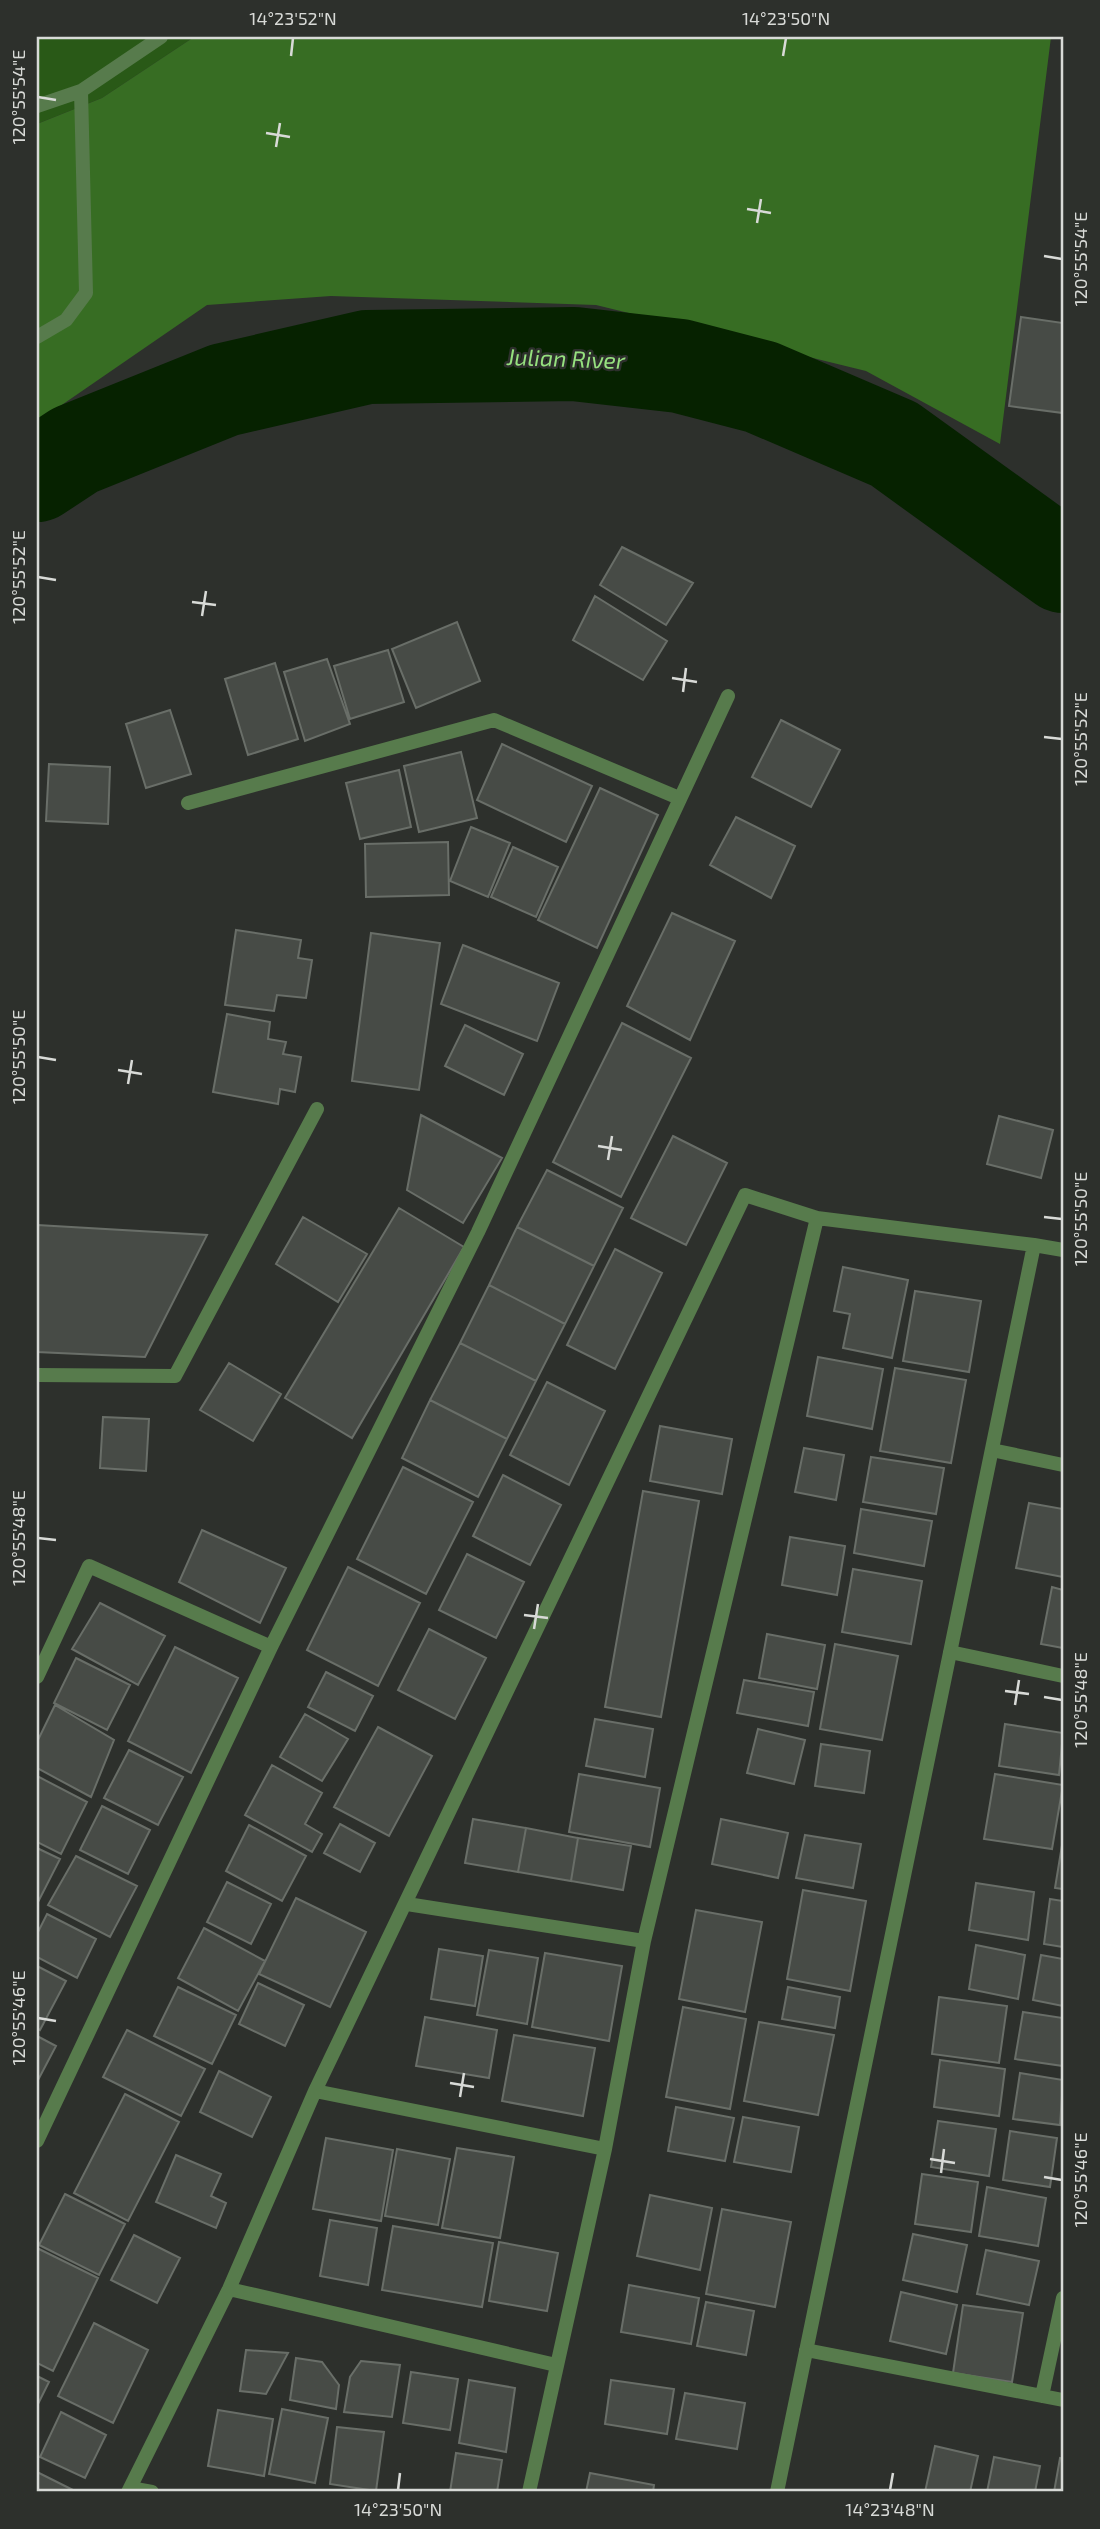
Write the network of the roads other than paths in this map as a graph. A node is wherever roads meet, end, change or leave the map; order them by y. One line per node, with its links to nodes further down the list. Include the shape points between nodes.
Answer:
1 (161, 37): 2 (street)
2 (81, 91): 3 (street); 4 (street, via 86,293 66,320)
3 (37, 106)
4 (37, 337)
5 (728, 696): 6 (street)
6 (679, 798): 7 (street, via 494,719); 15 (street, via 478,1232)
7 (188, 803)
8 (317, 1109): 12 (street, via 175,1376)
9 (817, 1217): 10 (street); 19 (street, via 745,1195); 20 (street)
10 (1034, 1245): 11 (street); 13 (street)
11 (1063, 1250)
12 (37, 1375)
13 (992, 1450): 14 (street); 16 (street)
14 (1063, 1465)
15 (271, 1647): 18 (street, via 89,1566); 22 (street)
16 (950, 1652): 17 (street); 26 (street)
17 (1063, 1676)
18 (37, 1677)
19 (407, 1904): 20 (street); 21 (street)
20 (645, 1941): 23 (street)
21 (315, 2091): 23 (street); 24 (street)
22 (37, 2141)
23 (605, 2149): 27 (street)
24 (229, 2289): 27 (street); 30 (street)
25 (1063, 2298): 28 (street)
26 (806, 2350): 28 (street); 33 (street)
27 (556, 2365): 32 (street)
28 (1042, 2396): 29 (street)
29 (1063, 2400)
30 (129, 2490): 31 (street)
31 (152, 2492)
32 (529, 2492)
33 (776, 2492)

